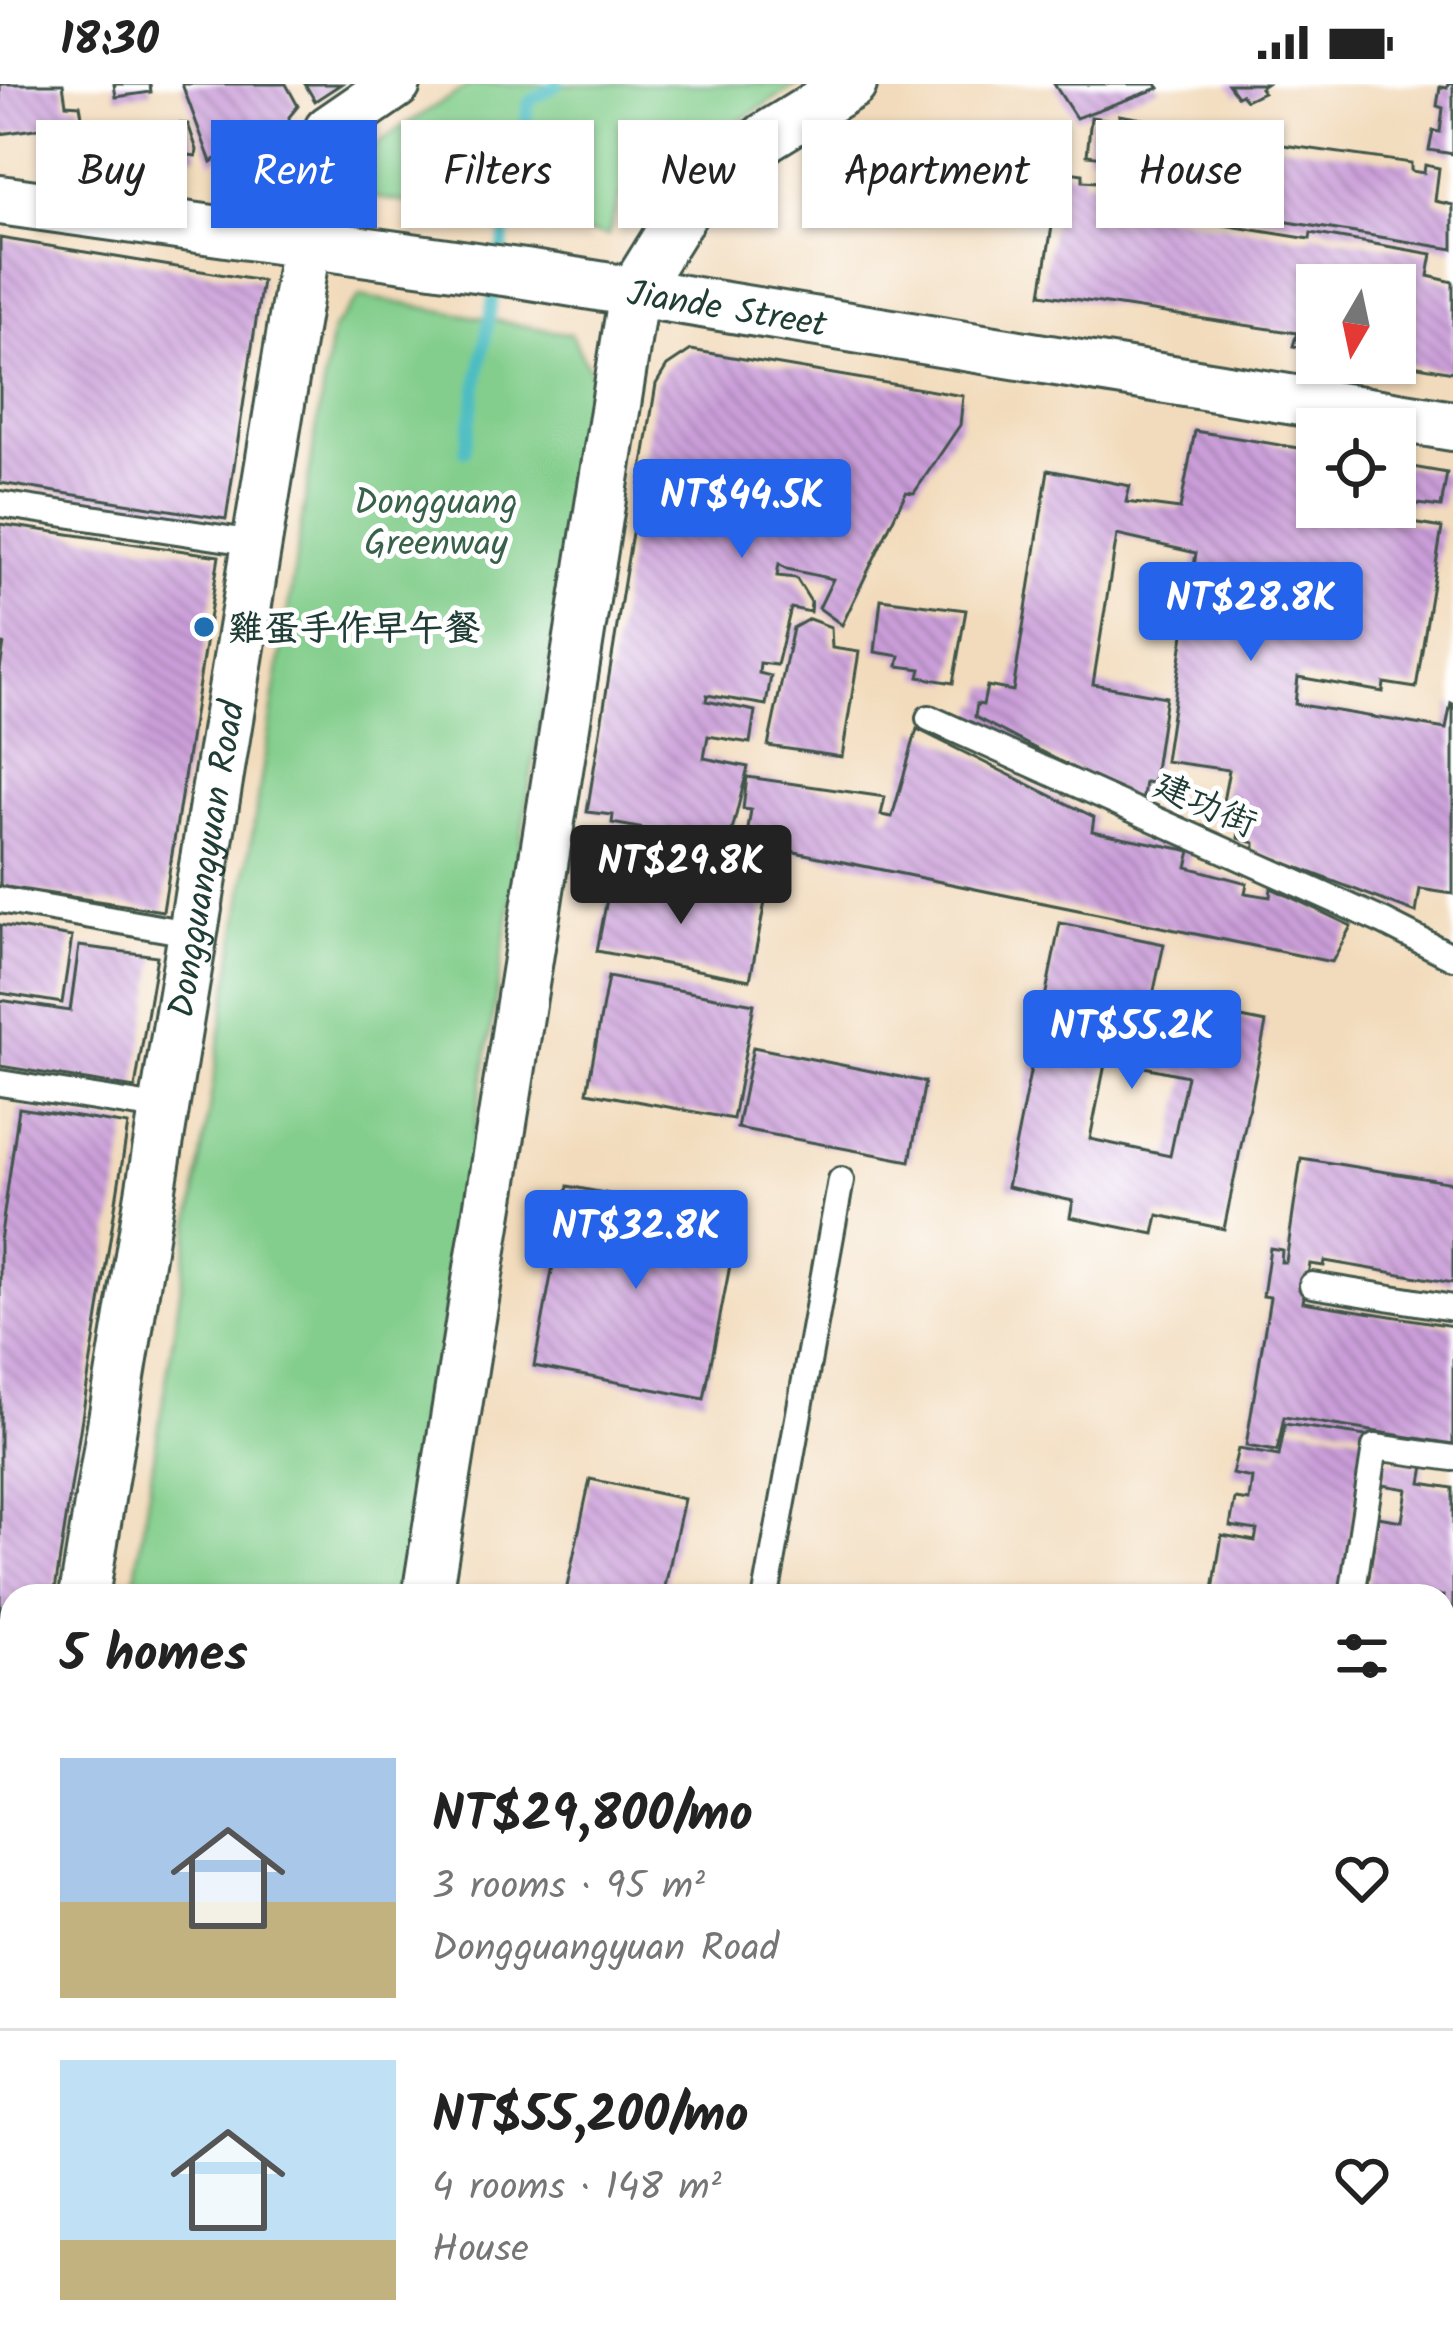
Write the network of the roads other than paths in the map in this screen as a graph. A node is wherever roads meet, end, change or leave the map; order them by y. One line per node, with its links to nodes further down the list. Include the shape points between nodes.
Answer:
1 (396, 84): 4 (street, Dongguangyuan Road, via 329,130)
2 (852, 84): 5 (street, via 766,137 690,201)
3 (0, 200): 4 (street, Jiande Street)
4 (305, 245): 5 (street, Jiande Street); 8 (street, Dongguangyuan Road)
5 (634, 291): 6 (street, Jiande Street); 20 (street)
6 (1453, 426)
7 (0, 504): 8 (lane)
8 (255, 543): 11 (street, Dongguangyuan Road)
9 (928, 718): 12 (lane, 建功街)
10 (0, 900): 11 (lane)
11 (194, 934): 14 (street, Dongguangyuan Road)
12 (1453, 957)
13 (0, 1083): 14 (lane)
14 (164, 1109): 19 (street, Dongguangyuan Road)
15 (841, 1180): 21 (lane)
16 (1312, 1285): 17 (lane)
17 (1453, 1308)
18 (1453, 1458): 22 (lane, via 1376,1447)
19 (86, 1584)
20 (429, 1584)
21 (768, 1584)
22 (1354, 1584)

